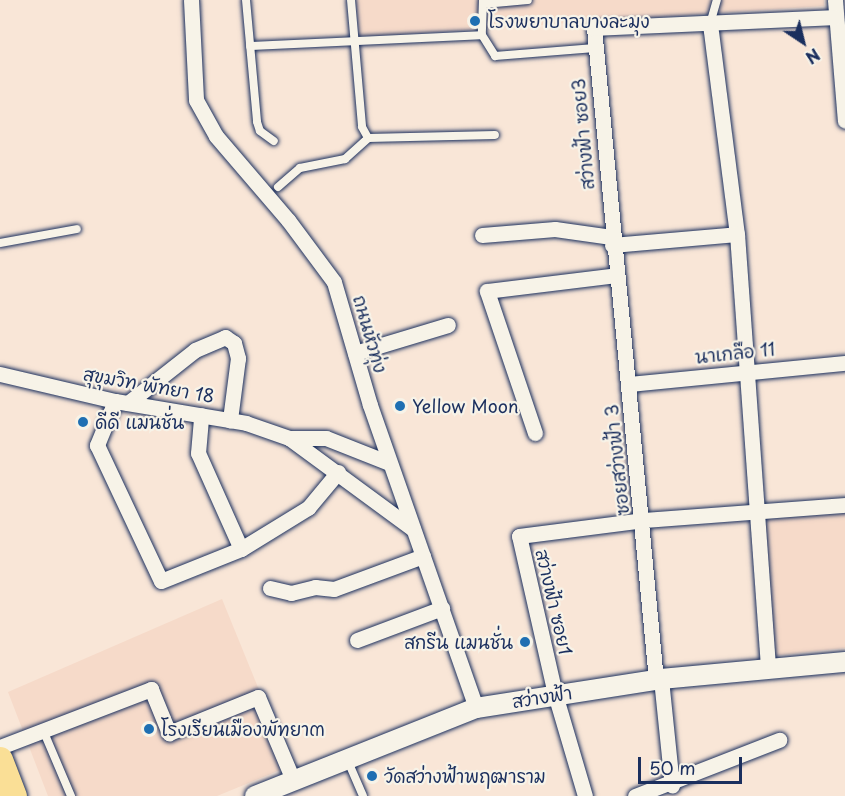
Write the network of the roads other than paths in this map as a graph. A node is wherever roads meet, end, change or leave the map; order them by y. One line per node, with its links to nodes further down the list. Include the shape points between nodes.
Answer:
1 (190, 0): 26 (street, ถนนหัวทุ่ง, via 196,100 216,136 288,220 334,282)
2 (246, 0): 12 (lane)
3 (351, 0): 11 (lane)
4 (528, 0): 7 (lane)
5 (717, 0): 9 (lane)
6 (835, 0): 8 (street)
7 (483, 2): 10 (lane)
8 (835, 17): 9 (street); 14 (street)
9 (710, 24): 13 (street, สว่างฟ้า ซอย3, via 594,28); 20 (street)
10 (482, 35): 11 (lane); 13 (lane, via 495,56)
11 (355, 40): 12 (lane); 16 (lane, via 362,127)
12 (250, 46): 17 (lane, via 258,127)
13 (595, 48): 22 (street, สว่างฟ้า ซอย3)
14 (845, 121)
15 (495, 135): 16 (lane)
16 (368, 138): 18 (lane, via 345,159 300,168)
17 (273, 141)
18 (278, 187)
19 (77, 229): 23 (lane)
20 (737, 234): 22 (street); 28 (street)
21 (482, 235): 22 (street, via 555,229)
22 (611, 241): 24 (street, ซอยสว่างฟ้า 3)
23 (0, 243)
24 (617, 275): 30 (street, ซอยสว่างฟ้า 3); 34 (street, via 487,291)
25 (448, 325): 26 (street)
26 (355, 353): 36 (street, ถนนหัวทุ่ง)
27 (845, 363): 28 (street, นาเกลือ 11)
28 (744, 371): 30 (street, นาเกลือ 11); 39 (street)
29 (0, 374): 31 (street, สุขุมวิท พัทยา 18)
30 (628, 384): 40 (street, ซอยสว่างฟ้า 3)
31 (121, 402): 32 (street, สุขุมวิท พัทยา 18); 33 (street, via 195,350 225,337 234,343 238,357); 42 (street, via 97,445 161,581)
32 (201, 415): 33 (street, สุขุมวิท พัทยา 18); 42 (street, via 198,453)
33 (230, 420): 35 (street, สุขุมวิท พัทยา 18)
34 (535, 433)
35 (289, 438): 36 (street, สุขุมวิท พัทยา 18, via 326,438); 37 (street, สุขุมวิท พัทยา 18)
36 (389, 463): 41 (street, ถนนหัวทุ่ง)
37 (338, 472): 41 (street, สุขุมวิท พัทยา 18); 42 (street, via 308,508)
38 (845, 505): 39 (street)
39 (755, 509): 40 (street); 48 (street)
40 (644, 520): 49 (street, ซอยสว่างฟ้า 3); 50 (street, สว่างฟ้า ซอย1, via 519,536)
41 (413, 529): 43 (street, ถนนหัวทุ่ง)
42 (241, 549)
43 (423, 556): 44 (street, via 334,589 315,587 291,592); 45 (street, ถนนหัวทุ่ง)
44 (270, 588)
45 (442, 608): 46 (street); 51 (street, ถนนหัวทุ่ง)
46 (357, 640)
47 (845, 662): 48 (street, สว่างฟ้า)
48 (768, 669): 49 (street, สว่างฟ้า)
49 (659, 680): 50 (street, สว่างฟ้า); 58 (street, ซอยสว่างฟ้า 3)
50 (555, 694): 51 (street, สว่างฟ้า); 63 (street)
51 (476, 708): 55 (street, สว่างฟ้า)
52 (43, 730): 54 (street); 57 (street, via 151,689 169,733 258,697); 60 (lane)
53 (779, 741): 58 (street)
54 (0, 747)
55 (346, 759): 57 (street, สว่างฟ้า); 62 (lane)
56 (0, 760): 59 (highway)
57 (293, 780): 61 (street, สว่างฟ้า)
58 (672, 785): 64 (street)
59 (14, 796)
60 (71, 796)
61 (255, 796)
62 (363, 796)
63 (585, 796)
64 (635, 796)

